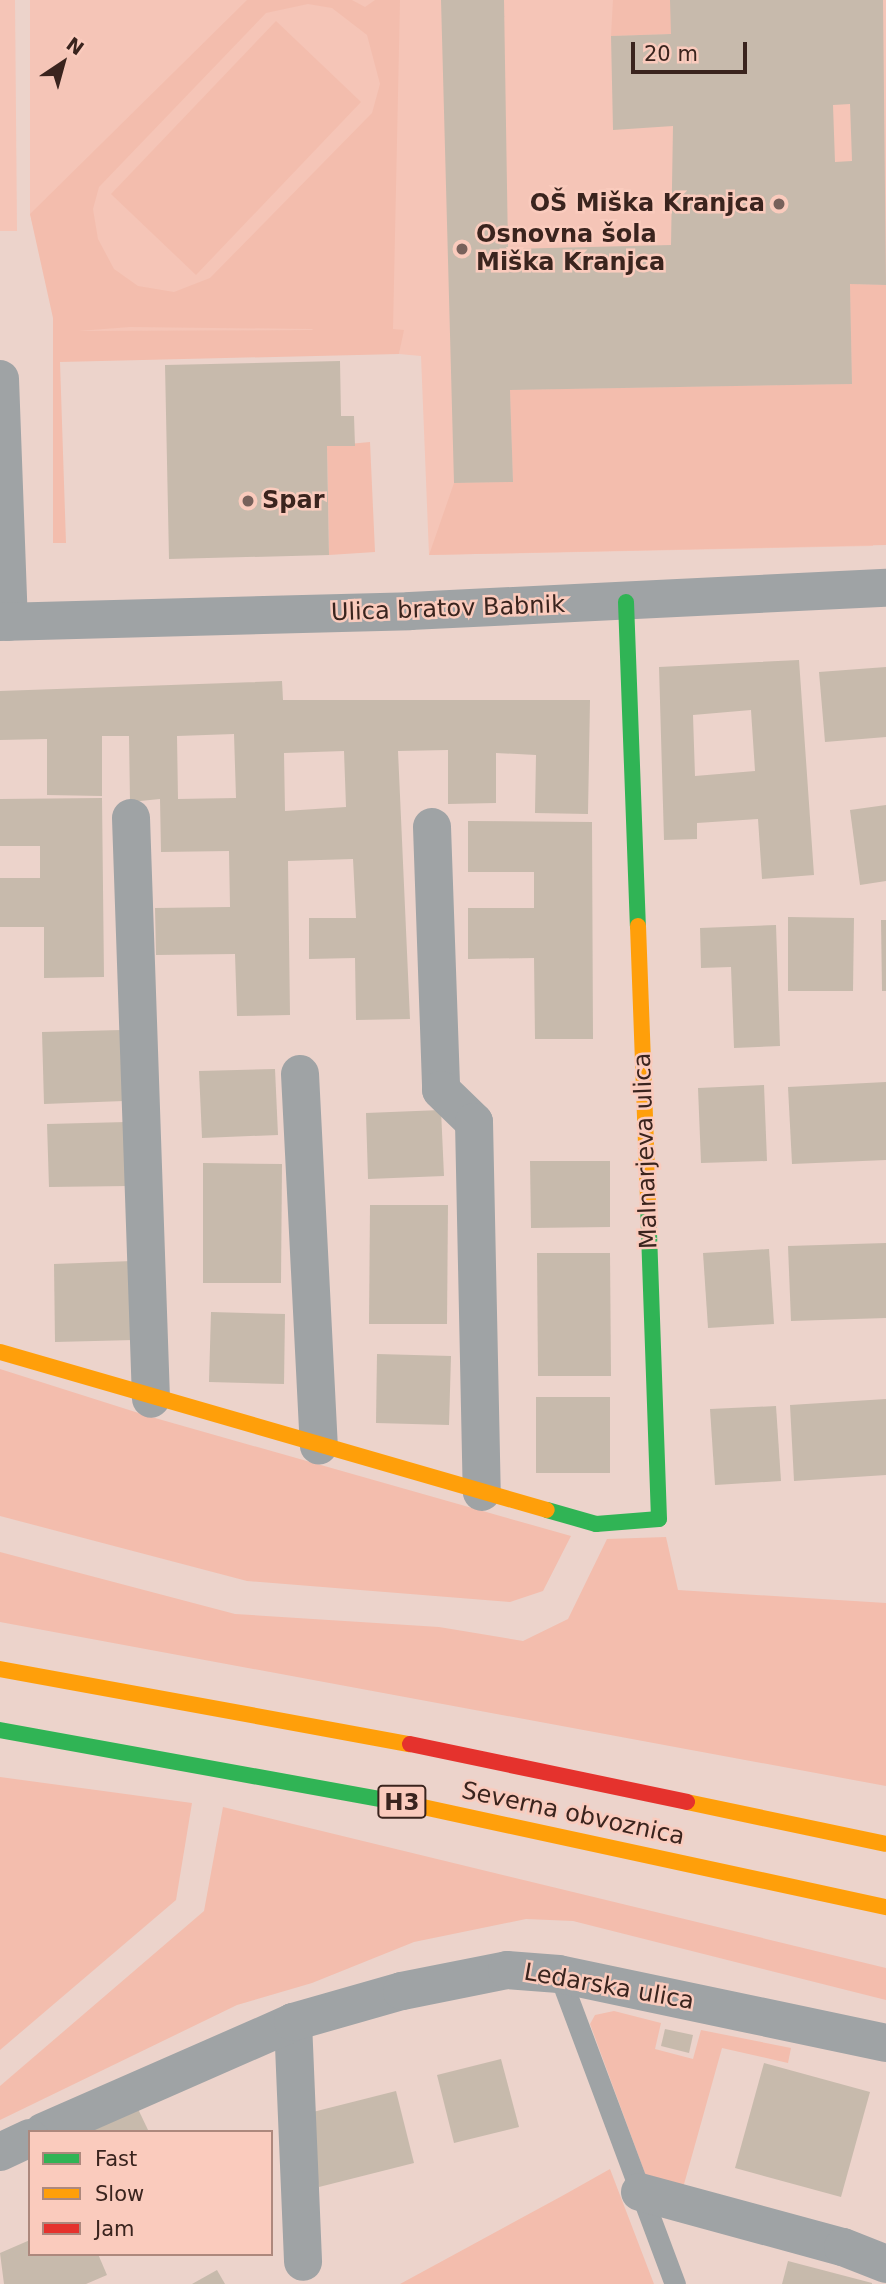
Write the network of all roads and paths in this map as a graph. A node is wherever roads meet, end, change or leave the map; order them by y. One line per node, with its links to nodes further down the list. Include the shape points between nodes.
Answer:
1 (0, 379): 4 (street, Ulica bratov Babnik)
2 (886, 588): 3 (street, Ulica bratov Babnik)
3 (626, 602): 4 (street, Ulica bratov Babnik); 11 (main road, Malnarjeva ulica, via 659,1520 596,1524)
4 (5, 622)
5 (131, 818): 9 (street)
6 (432, 827): 11 (street, via 441,1090 474,1122)
7 (299, 1074): 10 (street)
8 (0, 1352): 9 (main road, Malnarjeva ulica)
9 (151, 1399): 10 (main road, Malnarjeva ulica)
10 (319, 1446): 11 (main road, Malnarjeva ulica)
11 (482, 1492)
12 (0, 1669): 15 (main road, Severna obvoznica / H3, via 267,1714)
13 (0, 1730): 17 (main road, Severna obvoznica / H3, via 380,1798)
14 (853, 1819): 15 (main road)
15 (793, 1822): 16 (main road, Severna obvoznica / H3)
16 (886, 1844)
17 (802, 1886): 18 (main road, Severna obvoznica / H3); 19 (main road)
18 (886, 1907)
19 (886, 1922)
20 (559, 1974): 21 (street, Ledarska ulica, via 531,1969 474,1974); 22 (street, Ledarska ulica); 26 (lane)
21 (293, 2022): 23 (street, Ledarska ulica); 27 (street)
22 (886, 2043)
23 (48, 2130)
24 (28, 2139): 25 (street)
25 (0, 2152)
26 (640, 2192): 28 (street, via 843,2247); 29 (lane)
27 (303, 2262)
28 (886, 2264)
29 (675, 2284)

